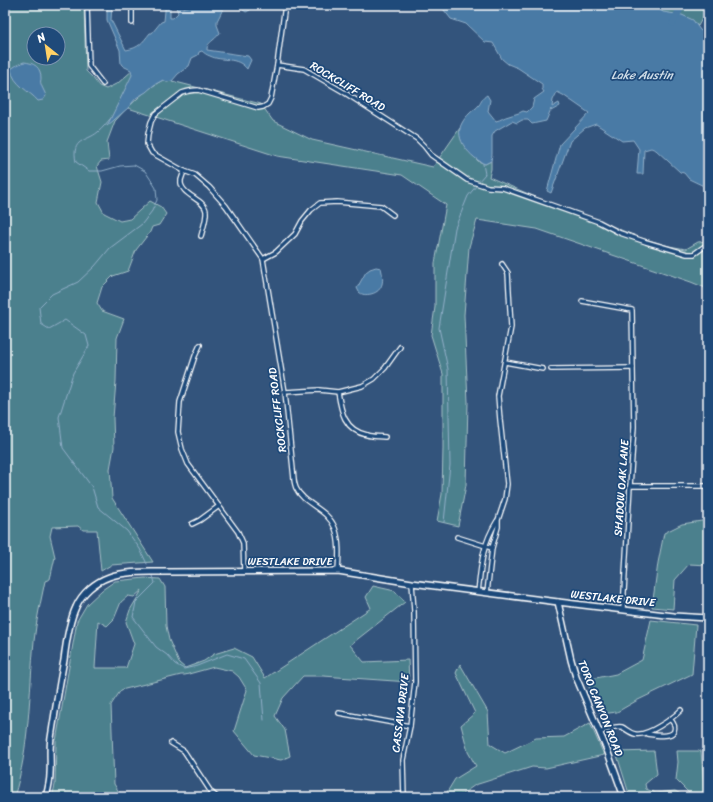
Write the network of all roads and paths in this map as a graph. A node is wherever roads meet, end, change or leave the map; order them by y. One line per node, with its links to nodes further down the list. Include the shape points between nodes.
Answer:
1 (87, 5): 6 (street, via 89,66)
2 (132, 5): 4 (street)
3 (285, 5): 5 (street)
4 (132, 23)
5 (277, 65): 7 (street, ROCKCLIFF ROAD, via 271,98 263,107 258,108 192,90 182,93 155,114 147,144 152,153); 10 (street, ROCKCLIFF ROAD, via 304,69 342,91 416,139 431,155 467,180 488,187 503,188 599,222 639,240 687,254 694,254)
6 (103, 84)
7 (184, 171): 9 (street, via 181,181 183,188 206,208); 11 (street, ROCKCLIFF ROAD, via 209,186)
8 (394, 215): 11 (street, via 381,206 320,203 311,210 295,234 281,248)
9 (201, 236)
10 (708, 245)
11 (263, 259): 20 (street, ROCKCLIFF ROAD)
12 (502, 264): 16 (street, via 508,273 510,320)
13 (582, 301): 18 (street, SHADOW OAK LANE, via 632,310)
14 (200, 345): 25 (street, via 180,402 178,432 188,464)
15 (400, 347): 21 (street, via 374,379 362,386)
16 (505, 362): 19 (street); 26 (street, via 498,396 507,484)
17 (551, 368): 18 (street)
18 (633, 368): 23 (street, SHADOW OAK LANE, via 634,427)
19 (543, 369)
20 (285, 392): 21 (street); 32 (street, ROCKCLIFF ROAD, via 296,488 304,499 323,511 335,527 339,551)
21 (338, 392): 22 (street, via 346,421 354,430 366,435)
22 (385, 437)
23 (630, 486): 24 (street); 37 (street, SHADOW OAK LANE)
24 (708, 486)
25 (219, 506): 27 (street); 31 (street, via 243,543)
26 (498, 520): 29 (street); 30 (street)
27 (192, 524)
28 (458, 537): 29 (street)
29 (485, 546): 30 (street); 34 (street)
30 (492, 548): 35 (street)
31 (244, 571): 32 (street, WESTLAKE DRIVE); 46 (street, WESTLAKE DRIVE, via 116,574 96,583 87,591 76,607 71,621 50,745 50,773)
32 (338, 571): 33 (street, WESTLAKE DRIVE)
33 (412, 584): 34 (street, WESTLAKE DRIVE); 42 (street, CASSAVA DRIVE, via 415,682)
34 (478, 592): 35 (street, WESTLAKE DRIVE)
35 (487, 593): 36 (street, WESTLAKE DRIVE)
36 (558, 602): 37 (street, WESTLAKE DRIVE); 43 (street, TORO CANYON ROAD, via 575,673)
37 (623, 609): 38 (street, WESTLAKE DRIVE)
38 (708, 618)
39 (681, 710): 41 (street)
40 (339, 713): 42 (street)
41 (670, 719): 44 (street); 44 (street, via 675,727 672,734)
42 (410, 726): 48 (street, CASSAVA DRIVE, via 404,760)
43 (600, 733): 44 (street, via 616,726 636,734); 49 (street, TORO CANYON ROAD)
44 (646, 734)
45 (171, 743): 47 (street, via 184,751)
46 (46, 797)
47 (217, 797)
48 (404, 797)
49 (624, 797)

